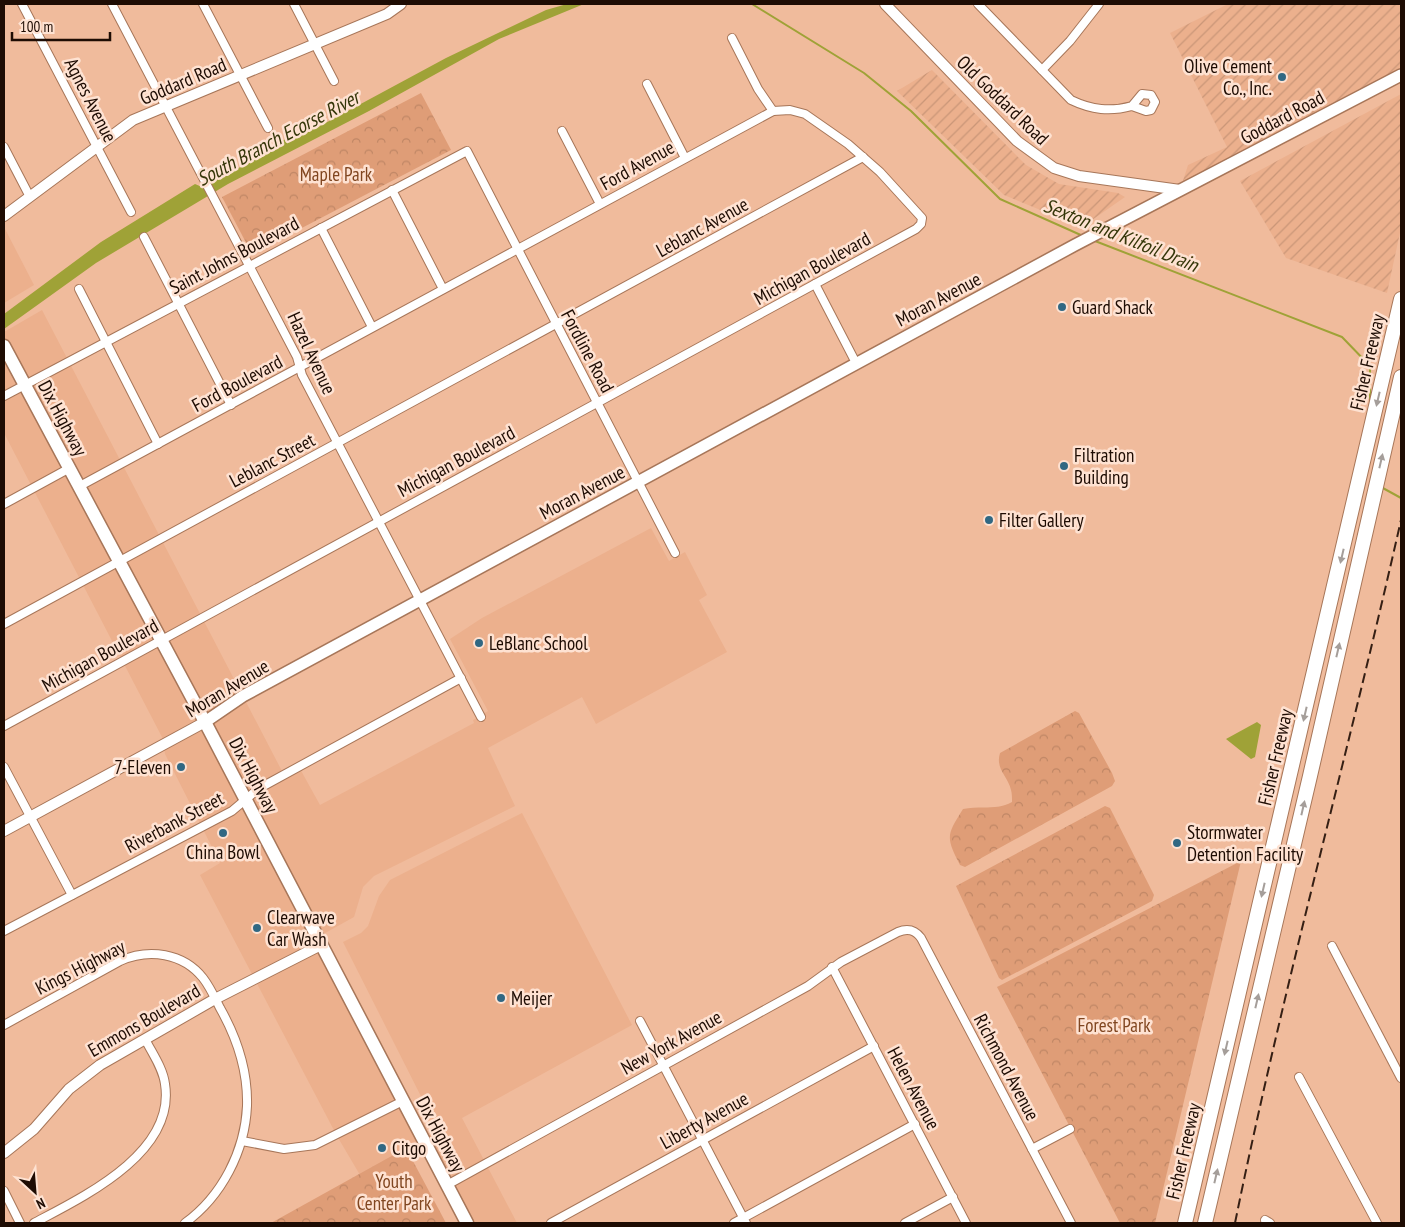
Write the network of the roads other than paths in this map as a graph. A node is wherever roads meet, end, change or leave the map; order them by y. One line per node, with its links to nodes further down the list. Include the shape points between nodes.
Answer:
1 (22, 4): 22 (street, Agnes Avenue)
2 (112, 4): 17 (street, Hazel Avenue)
3 (203, 4): 12 (street)
4 (294, 4): 10 (street)
5 (885, 4): 27 (street, Old Goddard Road, via 1018,141 1054,168 1080,176)
6 (978, 4): 11 (street)
7 (1099, 4): 11 (street)
8 (395, 6): 10 (street, Goddard Road)
9 (732, 38): 18 (street)
10 (315, 44): 12 (street, Goddard Road); 14 (street)
11 (1042, 70): 16 (street, via 1062,92 1080,104 1106,110)
12 (240, 75): 17 (street, Goddard Road); 19 (street)
13 (1401, 75): 27 (main road, Goddard Road)
14 (334, 81)
15 (647, 84): 24 (street)
16 (1132, 106)
17 (166, 107): 22 (street, Goddard Road, via 134,120); 35 (street, Hazel Avenue)
18 (773, 111): 23 (street, via 790,110 805,114); 24 (street, Ford Avenue)
19 (268, 128)
20 (562, 131): 29 (street)
21 (4, 146): 28 (street)
22 (97, 147): 28 (street, Goddard Road); 30 (street, Agnes Avenue)
23 (863, 157): 36 (street, Michigan Boulevard, via 919,213 922,222 916,229); 41 (street, Leblanc Avenue)
24 (685, 158): 29 (street, Ford Avenue)
25 (474, 164): 26 (street, Saint Johns Boulevard, via 467,151); 34 (street, Fordline Road)
26 (392, 190): 32 (street, Saint Johns Boulevard); 38 (street)
27 (1180, 190): 45 (main road, Moran Avenue)
28 (30, 197): 31 (street, Goddard Road)
29 (600, 204): 34 (street, Ford Avenue)
30 (131, 212)
31 (4, 216)
32 (321, 228): 35 (street, Saint Johns Boulevard); 42 (street)
33 (144, 237): 40 (street)
34 (518, 249): 38 (street, Ford Boulevard); 41 (street, Fordline Road)
35 (250, 265): 40 (street, Saint Johns Boulevard); 46 (street, Hazel Avenue)
36 (815, 284): 45 (street); 50 (street, Michigan Boulevard)
37 (79, 289): 43 (street)
38 (443, 289): 42 (street, Ford Boulevard)
39 (1401, 298): 106 (highway, Fisher Freeway, one-way to 106)
40 (178, 303): 43 (street, Saint Johns Boulevard); 51 (street)
41 (556, 324): 50 (street, Fordline Road); 52 (street, Leblanc Street)
42 (372, 328): 46 (street, Ford Boulevard)
43 (105, 341): 48 (street, Saint Johns Boulevard); 53 (street)
44 (4, 346): 48 (main road, Dix Highway)
45 (856, 363): 55 (main road, Moran Avenue)
46 (300, 367): 51 (street, Ford Boulevard); 52 (street, Hazel Avenue)
47 (1401, 377): 107 (highway, Fisher Freeway, one-way to 47)
48 (24, 385): 49 (street, Saint Johns Boulevard); 54 (main road, Dix Highway)
49 (4, 396)
50 (597, 403): 55 (street, Fordline Road); 58 (street, Michigan Boulevard)
51 (231, 405): 53 (street, Ford Boulevard)
52 (338, 442): 58 (street, Hazel Avenue); 60 (street, Leblanc Street)
53 (158, 444): 56 (street, Ford Boulevard)
54 (68, 469): 56 (main road, Dix Highway); 57 (street)
55 (638, 482): 59 (street, Fordline Road); 61 (main road, Moran Avenue)
56 (78, 487): 60 (main road, Dix Highway)
57 (4, 504)
58 (380, 521): 61 (street, Hazel Avenue); 63 (street, Michigan Boulevard)
59 (674, 553)
60 (118, 562): 62 (street, Leblanc Street); 63 (main road, Dix Highway)
61 (420, 600): 64 (street, Hazel Avenue); 66 (main road, Moran Avenue, via 240,698)
62 (4, 624)
63 (160, 640): 66 (main road, Dix Highway); 67 (street, Michigan Boulevard)
64 (462, 678): 65 (street, Hazel Avenue); 69 (street, Riverbank Street, via 258,789)
65 (481, 716)
66 (206, 722): 69 (main road, Dix Highway); 70 (street, Moran Avenue)
67 (4, 726)
68 (4, 767): 70 (street)
69 (246, 799): 72 (street, Riverbank Street, via 232,811); 75 (main road, Dix Highway)
70 (31, 816): 71 (street, Moran Avenue); 72 (street)
71 (4, 831)
72 (72, 895): 74 (street, Riverbank Street)
73 (911, 930): 77 (street, New York Avenue, via 898,932); 91 (street, Richmond Avenue, via 921,938)
74 (4, 931)
75 (322, 945): 78 (street, Emmons Boulevard); 86 (main road, Dix Highway)
76 (1332, 946): 85 (street)
77 (832, 967): 82 (street, Helen Avenue); 83 (street, New York Avenue, via 808,986)
78 (215, 1000): 80 (street, Kings Highway, via 202,977 184,962 171,956 140,955 120,961); 81 (street, Emmons Boulevard); 90 (street, Kings Highway, via 234,1036 245,1071 247,1106)
79 (640, 1021): 83 (street)
80 (4, 1025)
81 (145, 1039): 92 (street, Emmons Boulevard, via 86,1075 26,1136); 98 (street, via 166,1086 165,1110 156,1132 134,1158 105,1182)
82 (874, 1046): 87 (street, Helen Avenue); 89 (street, Liberty Avenue)
83 (663, 1065): 89 (street); 93 (street, New York Avenue)
84 (1299, 1077): 108 (street)
85 (1401, 1078)
86 (403, 1101): 90 (street, via 315,1145 284,1149); 93 (main road, Dix Highway)
87 (915, 1124): 95 (street, Helen Avenue); 96 (street)
88 (1070, 1129): 91 (street)
89 (702, 1140): 96 (street); 101 (street, Liberty Avenue)
90 (242, 1141): 99 (street, Kings Highway, via 223,1182 208,1202)
91 (1032, 1149): 105 (street, Richmond Avenue)
92 (4, 1153)
93 (447, 1185): 100 (main road, Dix Highway)
94 (4, 1191): 97 (street)
95 (953, 1197): 103 (street); 104 (street, Helen Avenue)
96 (745, 1221): 102 (street)
97 (20, 1223)
98 (34, 1223)
99 (185, 1223)
100 (467, 1223)
101 (551, 1223)
102 (734, 1223)
103 (904, 1223)
104 (966, 1223)
105 (1071, 1223)
106 (1185, 1223)
107 (1205, 1223)
108 (1377, 1223)

